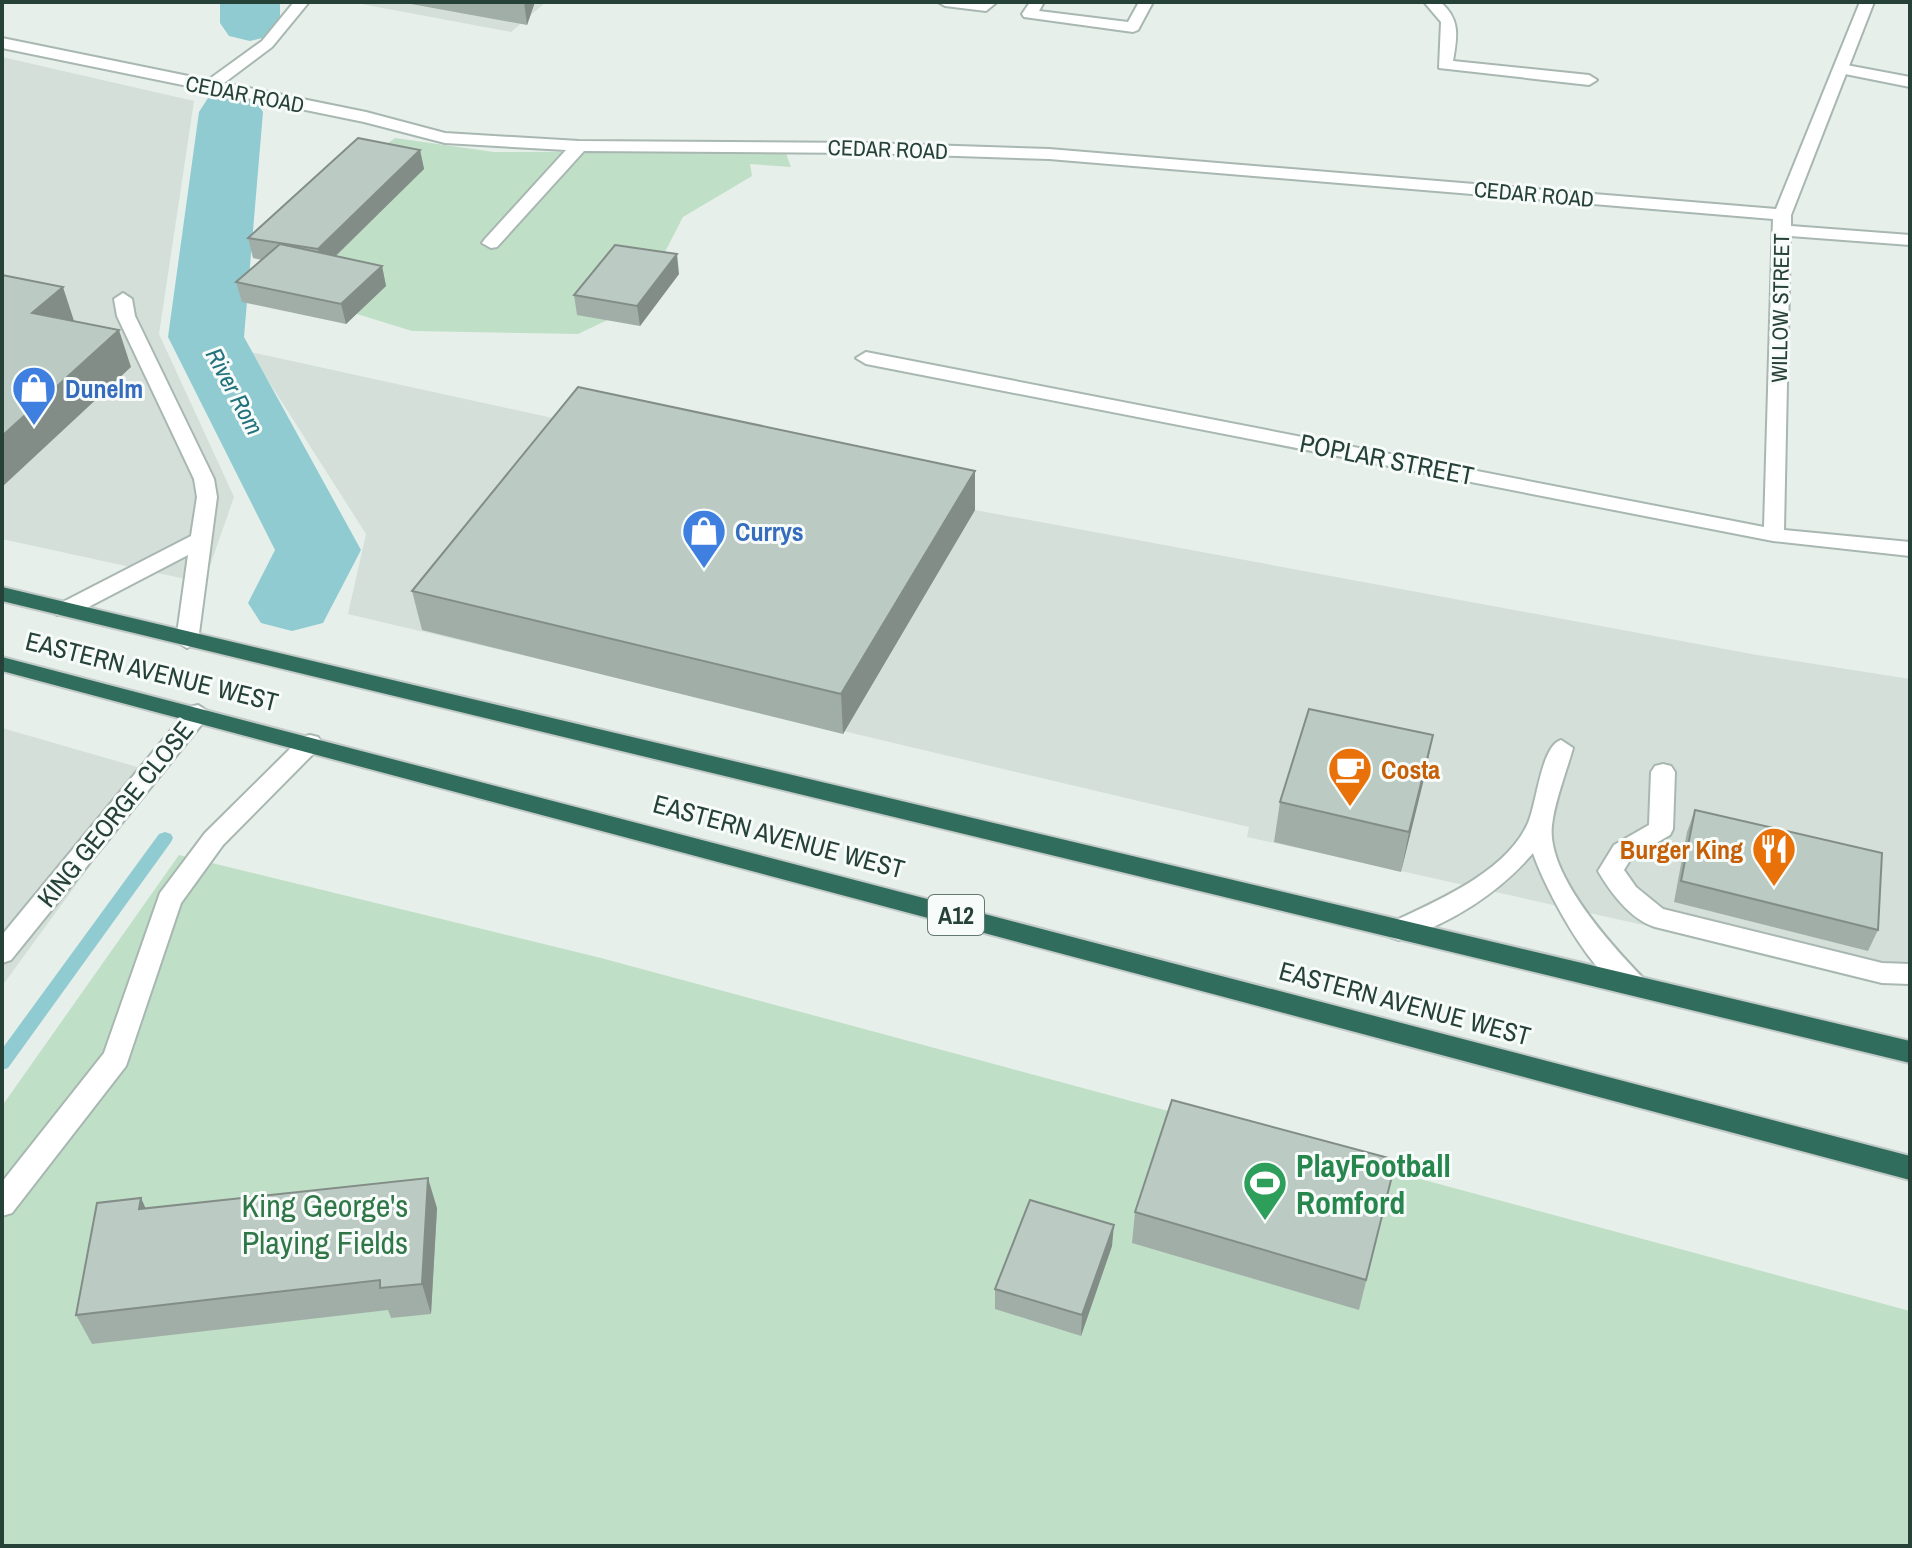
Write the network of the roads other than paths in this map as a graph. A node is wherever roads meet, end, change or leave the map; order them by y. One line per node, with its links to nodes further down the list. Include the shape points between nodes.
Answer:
1 (302, 2): 12 (street, via 267,44)
2 (945, 2): 3 (street, via 986,7)
3 (990, 2)
4 (1037, 2): 5 (street, via 1029,14 1133,27)
5 (1146, 2)
6 (1431, 2): 10 (street, via 1449,15 1451,24 1445,65)
7 (1867, 2): 9 (street, WILLOW STREET)
8 (2, 43): 12 (street, CEDAR ROAD)
9 (1841, 69): 11 (street); 14 (street, WILLOW STREET)
10 (1589, 80)
11 (1910, 82)
12 (209, 87): 13 (street, CEDAR ROAD, via 445,138)
13 (579, 146): 14 (street, CEDAR ROAD, via 1049,154); 16 (street)
14 (1781, 223): 15 (street, CEDAR ROAD); 19 (street, WILLOW STREET)
15 (1910, 240)
16 (491, 243)
17 (123, 299): 20 (street, via 126,316 204,479 207,497)
18 (866, 358): 19 (street, POPLAR STREET)
19 (1773, 535): 21 (street, POPLAR STREET)
20 (200, 540): 23 (street); 24 (street)
21 (1910, 549)
22 (2, 594): 23 (highway, EASTERN AVENUE WEST)
23 (65, 610): 24 (highway, EASTERN AVENUE WEST)
24 (187, 641): 31 (highway, EASTERN AVENUE WEST)
25 (2, 664): 26 (highway, EASTERN AVENUE WEST / A12)
26 (198, 713): 27 (highway, EASTERN AVENUE WEST / A12); 32 (street, KING GEORGE CLOSE)
27 (310, 743): 36 (highway, EASTERN AVENUE WEST / A12); 37 (street, via 214,839 169,900 116,1058)
28 (1561, 748): 30 (street)
29 (1663, 772): 33 (street, via 1661,829 1623,851 1611,871 1627,894 1655,917 1882,973)
30 (1539, 828): 31 (street, via 1501,874); 34 (street, via 1547,869 1562,899 1586,935)
31 (1399, 930): 34 (highway, EASTERN AVENUE WEST)
32 (2, 953)
33 (1910, 974)
34 (1636, 987): 35 (highway, EASTERN AVENUE WEST)
35 (1910, 1052)
36 (1910, 1168)
37 (2, 1204)

